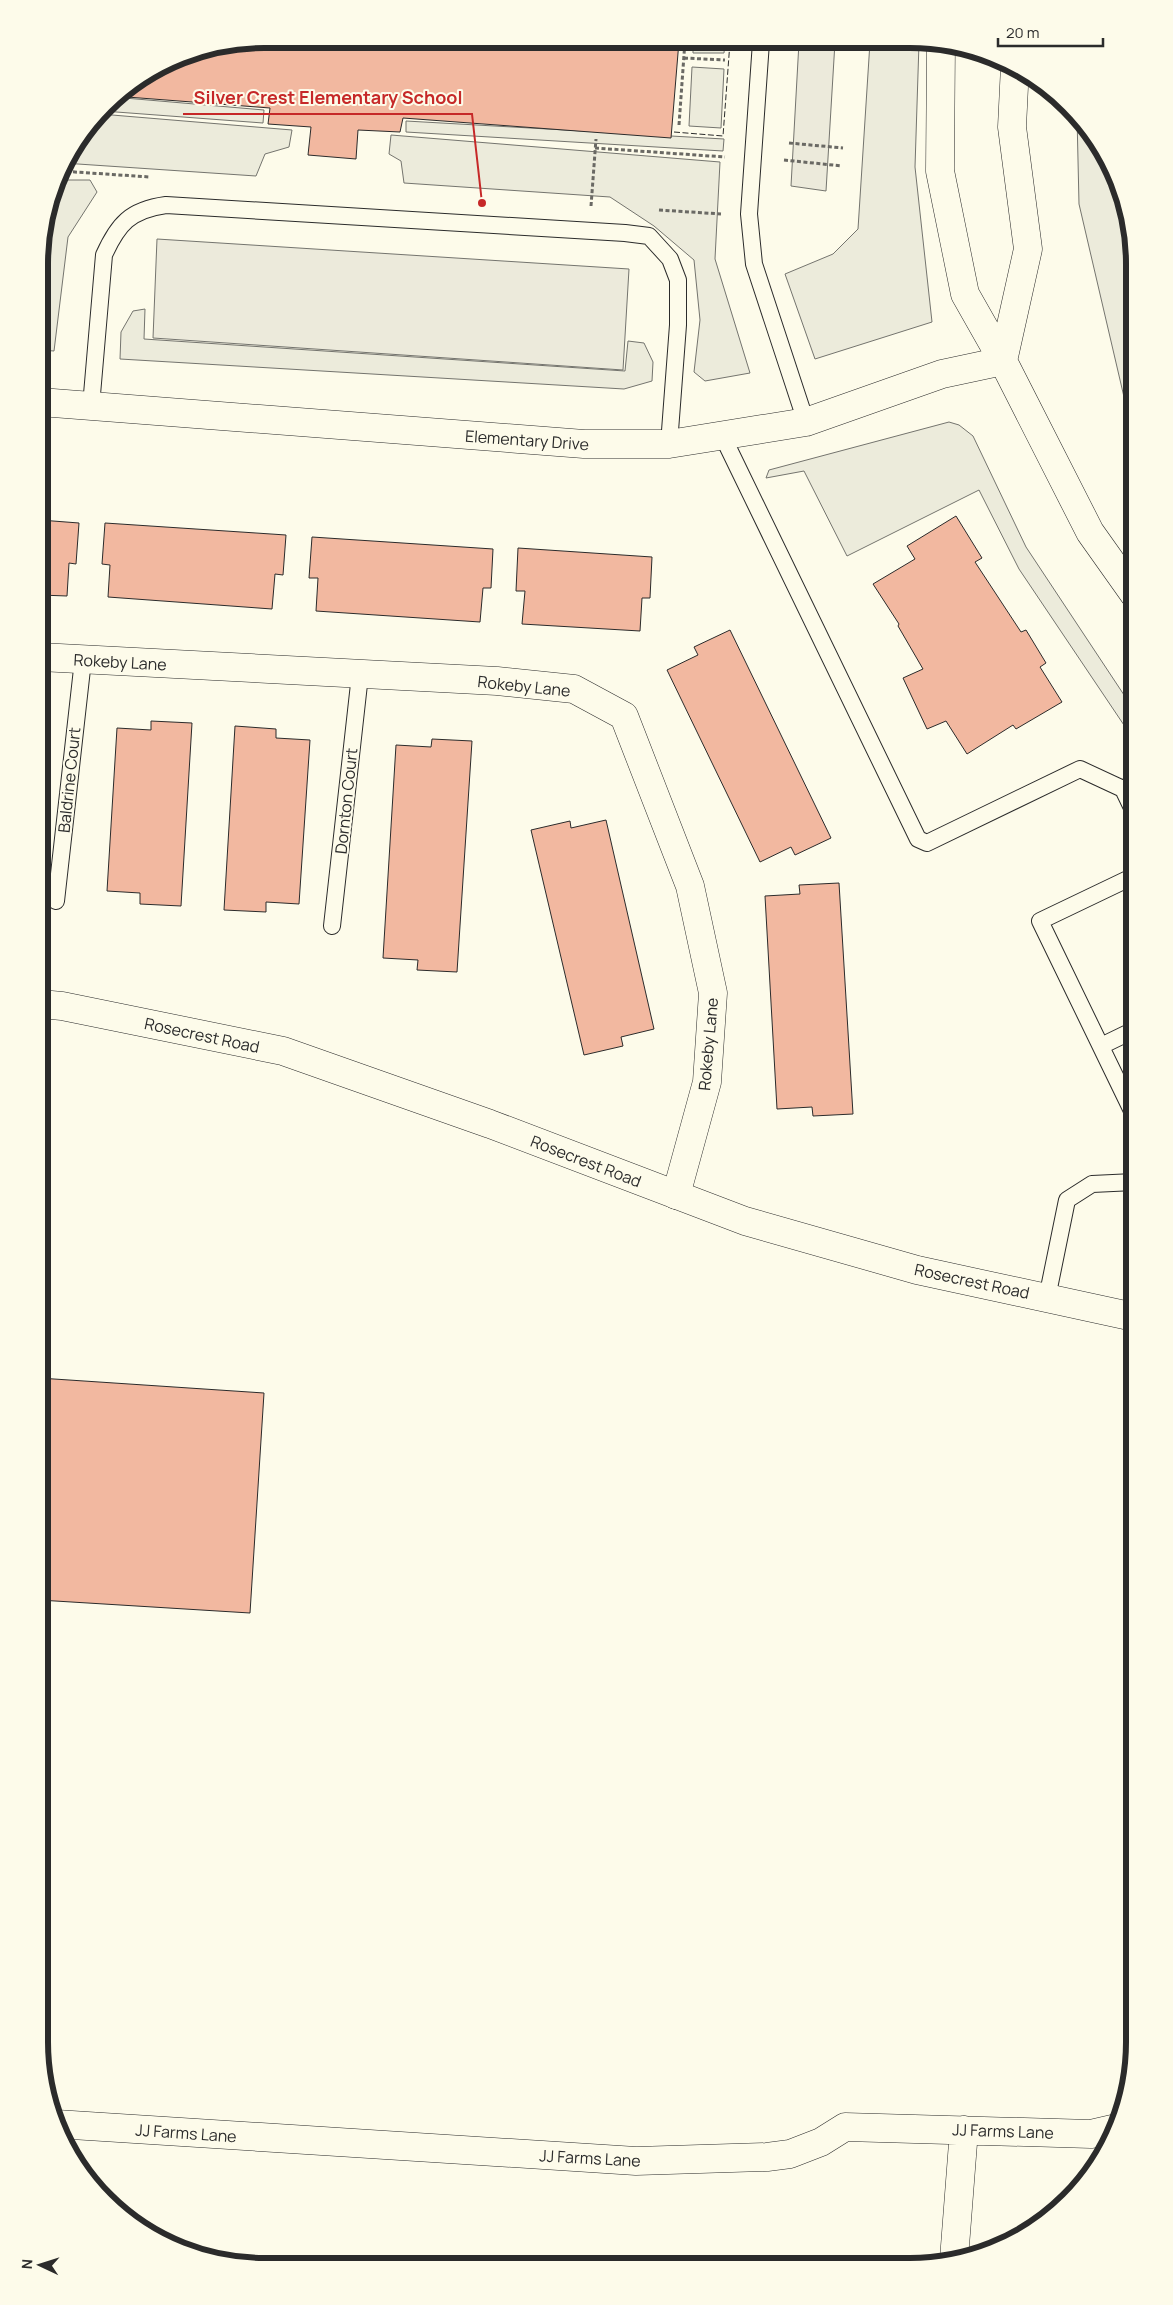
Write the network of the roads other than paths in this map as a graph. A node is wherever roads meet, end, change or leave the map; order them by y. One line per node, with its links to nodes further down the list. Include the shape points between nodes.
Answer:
1 (761, 48): 7 (lane, via 749,214 754,264)
2 (941, 50): 4 (street, via 940,171 966,294)
3 (1015, 74): 4 (street, via 1012,127 1028,249)
4 (1003, 361): 7 (street, Elementary Drive, via 942,374); 10 (street, via 1090,532)
5 (48, 403): 6 (street, Elementary Drive)
6 (91, 406): 9 (street, Elementary Drive, via 584,444); 9 (lane, via 104,255 114,233 130,216 148,207 166,205 625,232 649,236 670,258 678,280 678,326)
7 (806, 422): 8 (street, Elementary Drive)
8 (723, 437): 9 (street, Elementary Drive); 14 (lane, via 918,839 927,843 1080,769)
9 (669, 444)
10 (1126, 582)
11 (48, 658): 12 (street, Rokeby Lane)
12 (83, 660): 13 (street, Rokeby Lane); 16 (lane, Baldrine Court)
13 (360, 675): 17 (lane, Dornton Court); 23 (street, Rokeby Lane, via 497,681 574,690 624,716 690,886 713,993 707,1082)
14 (1126, 785)
15 (1126, 880): 20 (lane, via 1040,921)
16 (56, 901)
17 (332, 926)
18 (48, 1005): 23 (street, Rosecrest Road, via 283,1051 490,1124)
19 (1126, 1034): 20 (lane)
20 (1101, 1046): 21 (lane)
21 (1126, 1098)
22 (1126, 1182): 24 (lane, via 1092,1184 1067,1200)
23 (676, 1195): 24 (street, Rosecrest Road, via 745,1221 917,1270)
24 (1047, 1298): 25 (street, Rosecrest Road)
25 (1126, 1315)
26 (64, 2125): 27 (street, JJ Farms Lane, via 636,2161 790,2154 821,2142 845,2127)
27 (964, 2130): 28 (street, JJ Farms Lane, via 1091,2134); 29 (street)
28 (1106, 2131)
29 (955, 2252)

